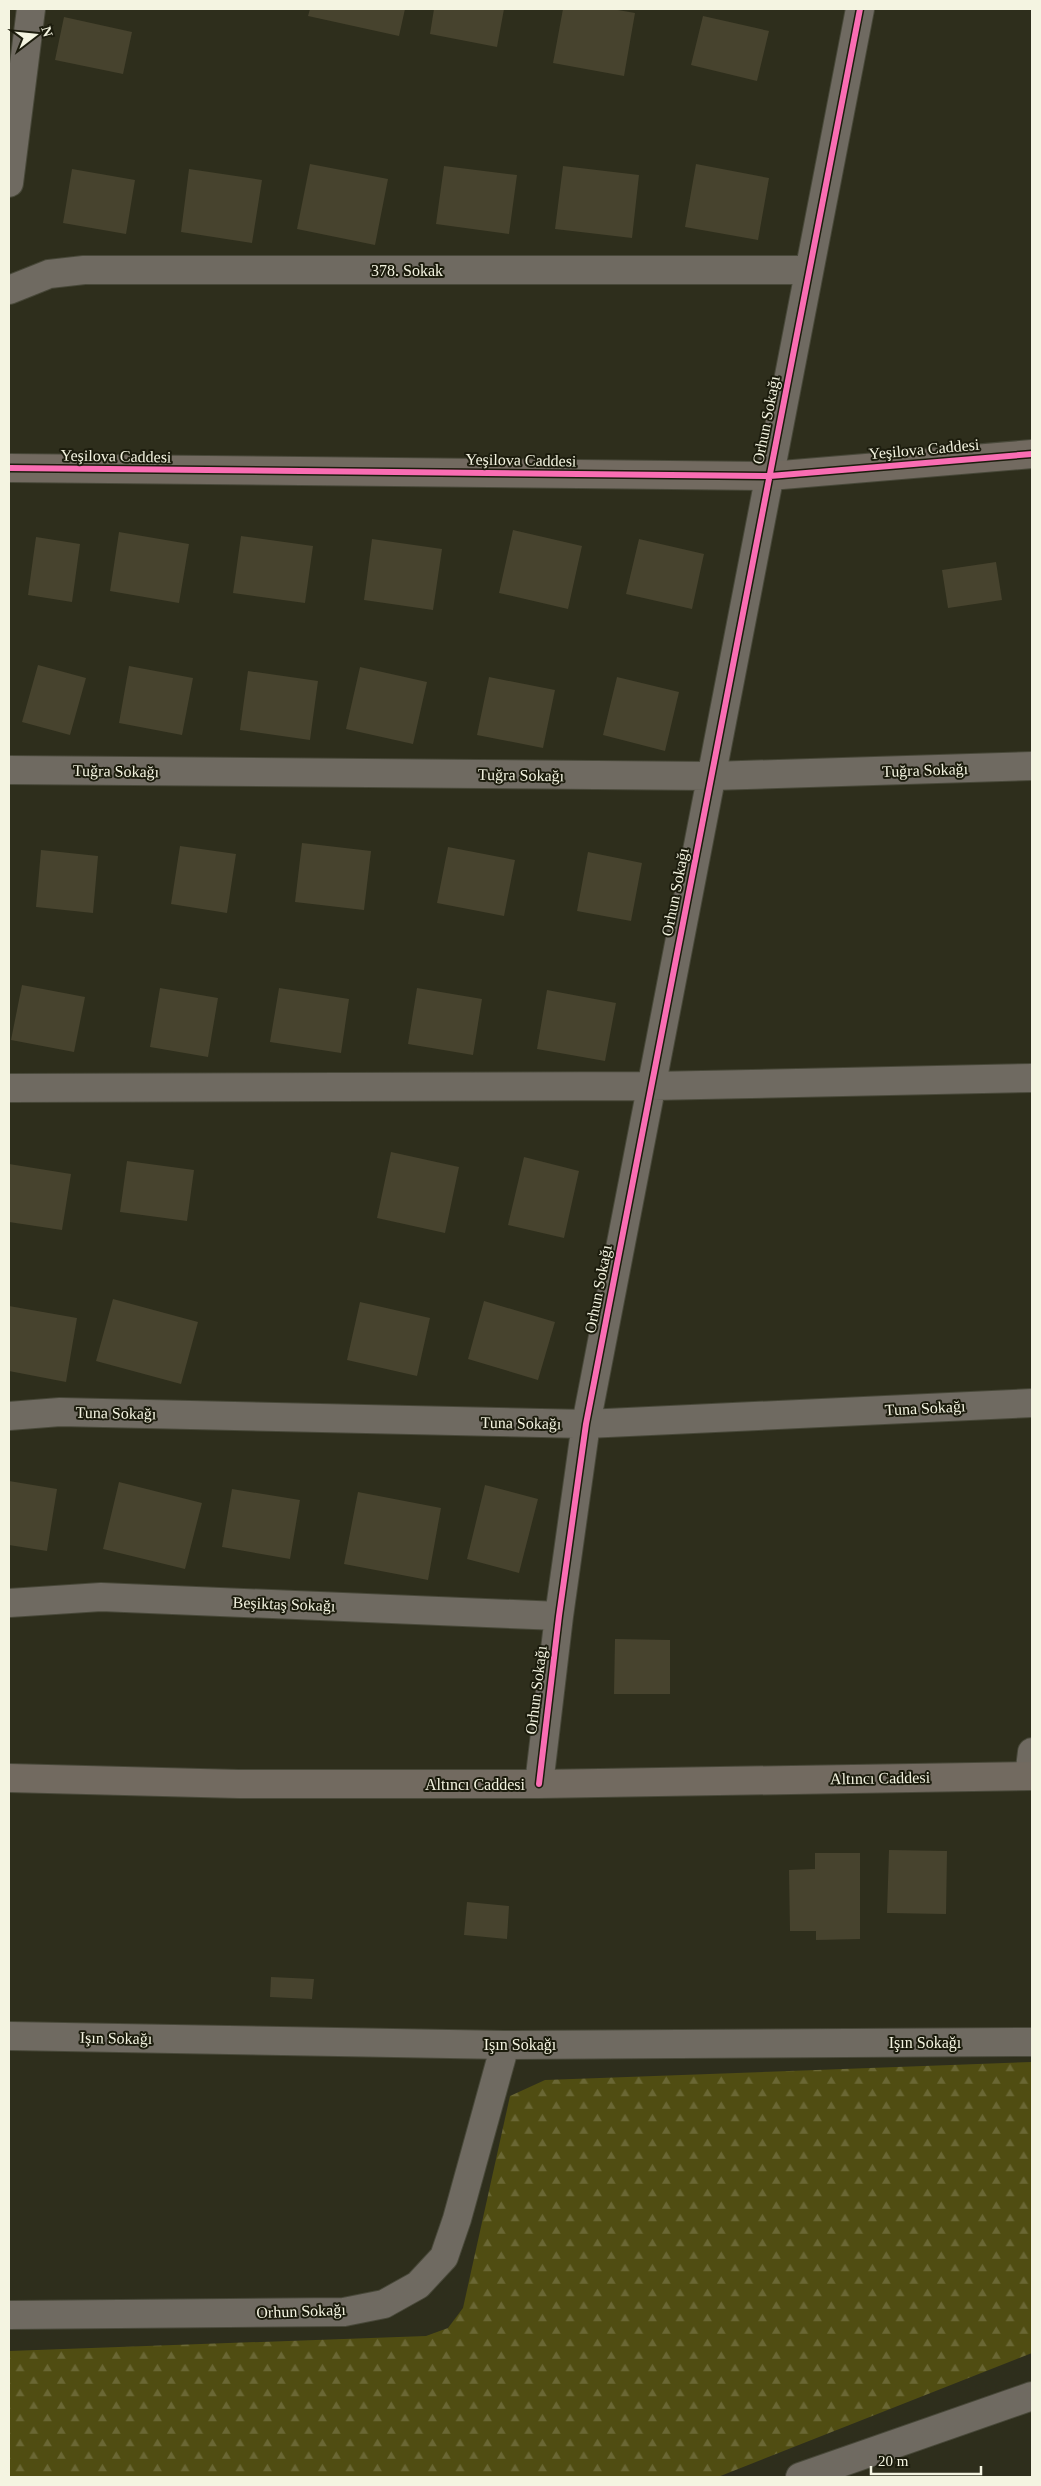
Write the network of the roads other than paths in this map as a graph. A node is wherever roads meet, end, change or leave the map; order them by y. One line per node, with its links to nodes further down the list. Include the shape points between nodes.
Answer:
1 (32, 9): 3 (street)
2 (860, 9): 4 (street, Orhun Sokağı)
3 (9, 183)
4 (809, 270): 5 (street, 378. Sokak, via 84,270 49,274); 8 (street, Orhun Sokağı)
5 (9, 290)
6 (1032, 454): 8 (street, Yeşilova Caddesi)
7 (9, 468): 8 (street, Yeşilova Caddesi)
8 (770, 476): 11 (street, Orhun Sokağı)
9 (1032, 766): 11 (street, Tuğra Sokağı)
10 (9, 770): 11 (street, Tuğra Sokağı)
11 (712, 776): 13 (street, Orhun Sokağı)
12 (1032, 1078): 13 (street)
13 (652, 1086): 14 (street); 17 (street, Orhun Sokağı)
14 (9, 1088)
15 (1032, 1403): 17 (street, Tuna Sokağı)
16 (9, 1416): 17 (street, Tuna Sokağı, via 60,1412)
17 (586, 1424): 19 (street, Orhun Sokağı)
18 (9, 1603): 19 (street, Beşiktaş Sokağı, via 101,1597)
19 (559, 1616): 22 (street, Orhun Sokağı)
20 (1031, 1768): 22 (street, Altıncı Caddesi)
21 (9, 1778): 22 (street, Altıncı Caddesi, via 239,1784)
22 (539, 1784)
23 (9, 2036): 25 (street, Işın Sokağı)
24 (1032, 2042): 25 (street, Işın Sokağı)
25 (505, 2045): 26 (street, Orhun Sokağı, via 444,2257 418,2285 384,2304 344,2312)
26 (9, 2315)
27 (1032, 2396): 28 (street)
28 (800, 2477)

